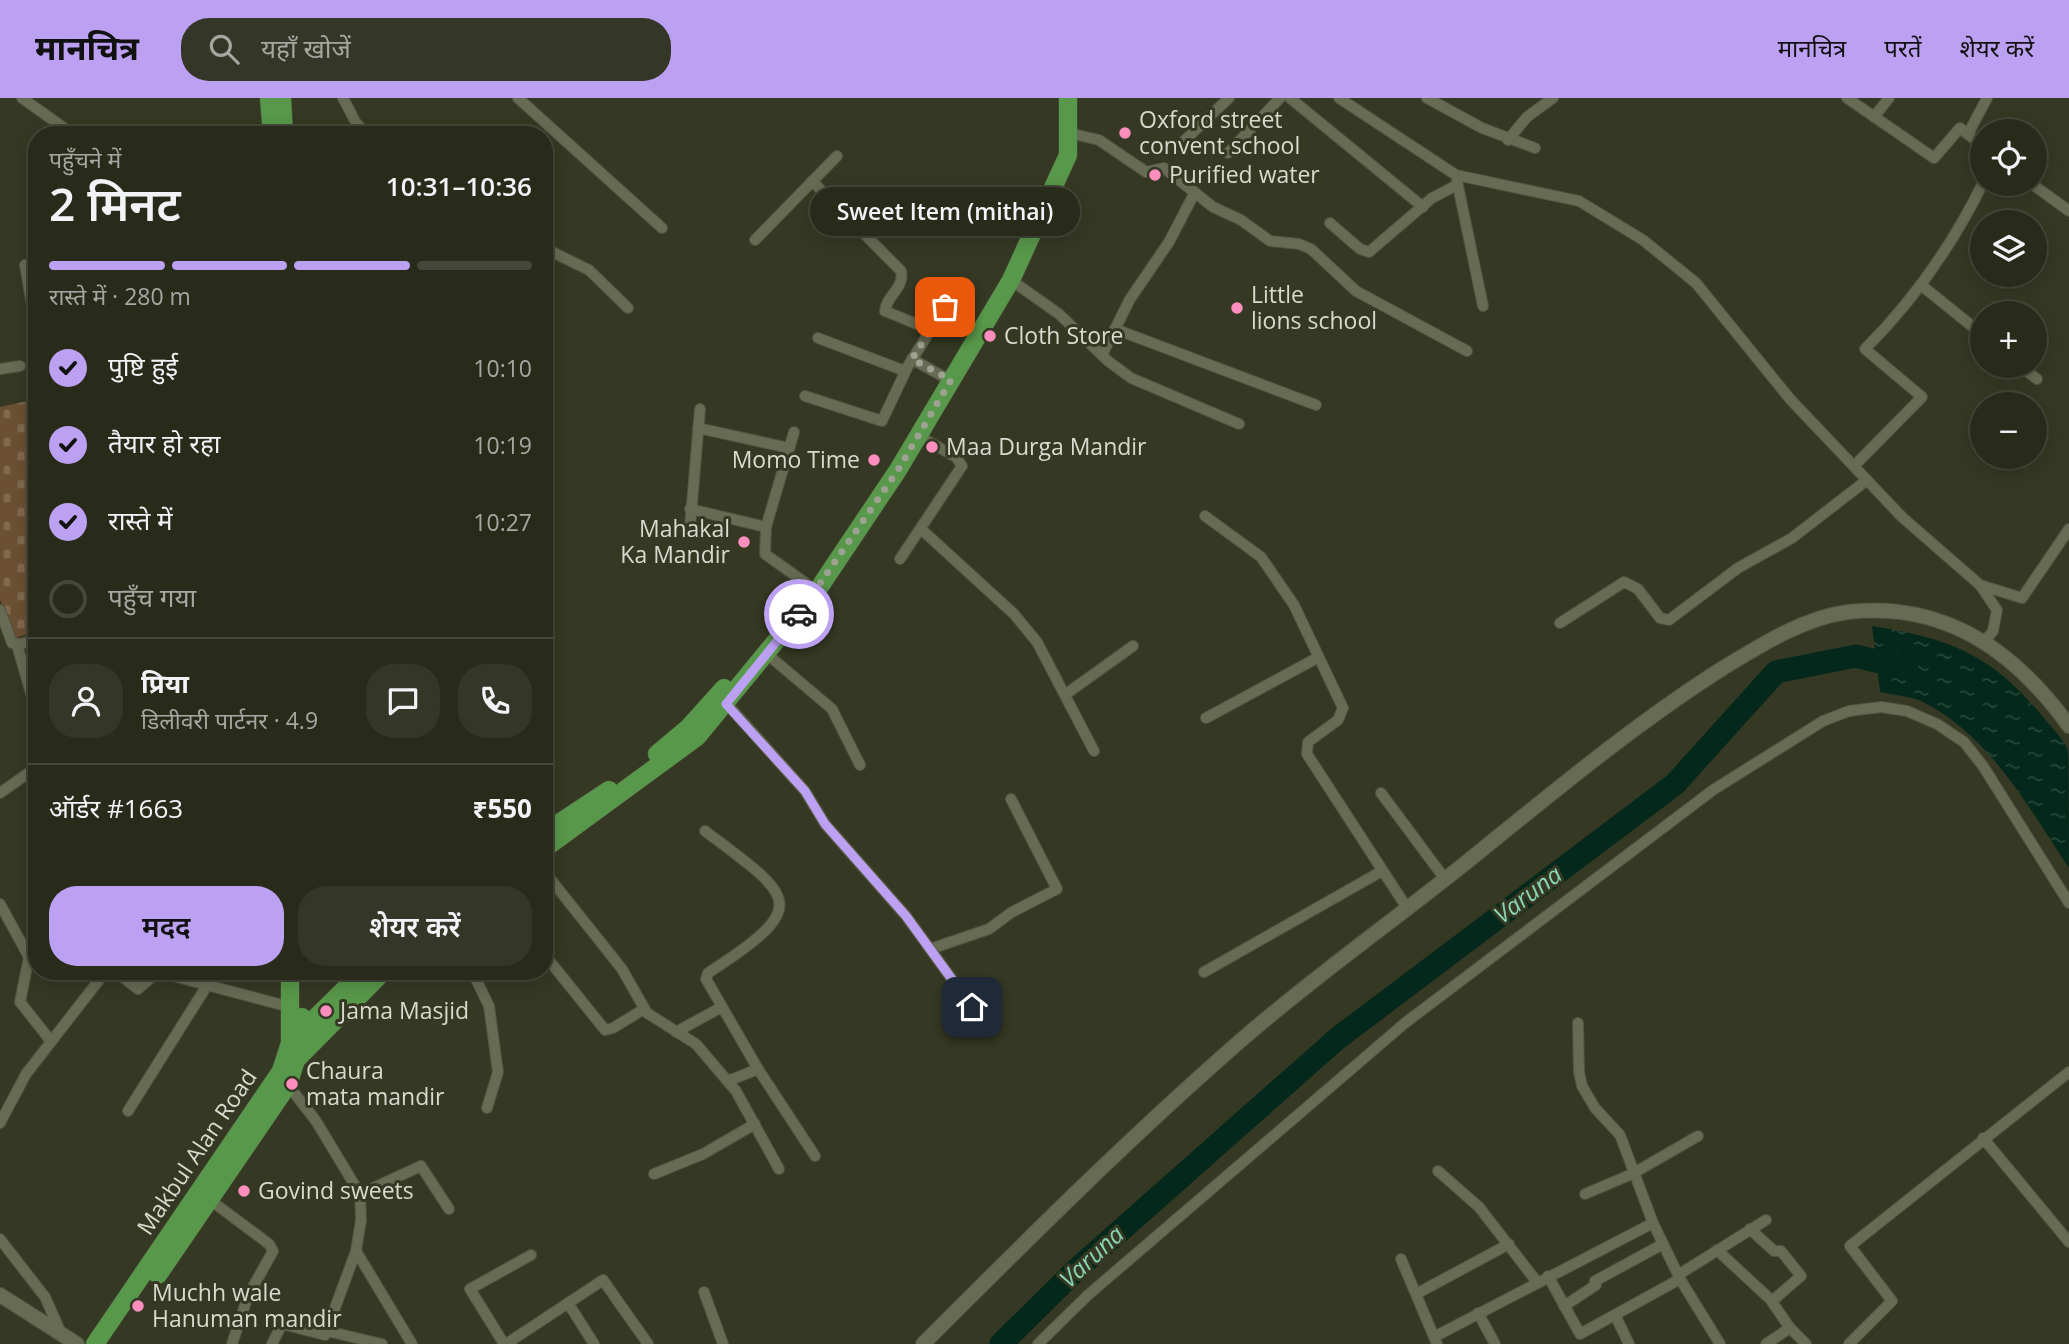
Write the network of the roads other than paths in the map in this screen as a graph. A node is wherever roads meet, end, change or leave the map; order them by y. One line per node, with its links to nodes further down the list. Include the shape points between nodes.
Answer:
1 (22, 98): 18 (street)
2 (269, 98): 19 (highway)
3 (282, 98): 20 (highway)
4 (343, 98): 21 (street)
5 (518, 98): 22 (street)
6 (1059, 98): 33 (highway)
7 (1068, 98): 24 (highway)
8 (1229, 98): 27 (street)
9 (1280, 98): 29 (street)
10 (1290, 98): 37 (street)
11 (1339, 98): 31 (street)
12 (1427, 98): 26 (street)
13 (1553, 98): 26 (street, via 1527,117)
14 (1847, 98): 17 (street)
15 (1889, 98): 17 (street)
16 (1986, 98): 25 (street)
17 (1874, 117): 25 (street, via 1934,158 1960,128)
18 (61, 126)
19 (271, 126)
20 (284, 126)
21 (360, 126)
22 (549, 126)
23 (553, 130): 40 (street)
24 (1069, 133): 33 (highway, via 1068,155); 34 (street, via 1099,140 1146,172 1164,168)
25 (1968, 134)
26 (1508, 140): 28 (street)
27 (1184, 141)
28 (1535, 148)
29 (1228, 153)
30 (837, 156): 32 (street)
31 (1456, 180): 37 (street); 48 (street); 70 (street, via 1579,201 1643,240 1696,283 1790,398)
32 (812, 181): 41 (street); 52 (street, via 901,271 901,283 885,312)
33 (1057, 184): 44 (highway)
34 (1194, 194): 51 (street); 54 (street, via 1270,241 1311,249 1356,291)
35 (2047, 195): 38 (street)
36 (1977, 196): 47 (street, via 1959,232)
37 (1423, 207): 39 (street, via 1368,252)
38 (2069, 211)
39 (1330, 223)
40 (662, 228)
41 (755, 240)
42 (553, 252): 49 (street, via 589,270)
43 (25, 265): 45 (street)
44 (1011, 280): 55 (street, via 1059,314); 60 (highway)
45 (28, 282)
46 (959, 285): 52 (street)
47 (1921, 285): 50 (street); 70 (street, via 1865,349 1922,397)
48 (1483, 306)
49 (628, 307)
50 (1970, 325)
51 (1115, 329): 55 (street); 62 (street)
52 (931, 330): 56 (street)
53 (818, 338): 59 (street)
54 (1467, 351)
55 (1102, 355): 64 (street, via 1144,385)
56 (912, 359): 59 (street); 60 (street)
57 (20, 366): 58 (street)
58 (0, 369)
59 (905, 371): 61 (street, via 882,421)
60 (951, 380): 67 (highway)
61 (805, 396)
62 (1316, 405)
63 (700, 409): 65 (street)
64 (1239, 424)
65 (698, 428): 68 (street); 72 (street)
66 (794, 432): 68 (street)
67 (917, 435): 69 (highway); 76 (street, via 956,457 962,466)
68 (789, 448): 75 (street)
69 (907, 451): 79 (highway, via 888,466); 87 (highway, via 817,591)
70 (1854, 466): 71 (street)
71 (1867, 480): 80 (street); 82 (street, via 1792,538 1738,568 1669,620 1660,618 1638,589 1624,582)
72 (690, 509): 74 (street); 75 (street)
73 (1205, 516): 88 (street, via 1261,557 1293,605)
74 (690, 527)
75 (766, 527): 79 (street, via 765,554)
76 (920, 529): 78 (street); 90 (street, via 1014,614 1037,642)
77 (2069, 529): 80 (street, via 2022,598)
78 (900, 559)
79 (807, 584): 100 (highway, via 688,728)
80 (1980, 585): 83 (street, via 1997,610 1993,631)
81 (0, 610): 85 (street, via 10,640)
82 (1560, 624)
83 (1985, 641): 93 (street, via 2033,683); 104 (street, via 1956,626 1886,611 1848,612 1794,628 1687,691 1618,740)
84 (28, 642): 85 (street)
85 (17, 645): 89 (street)
86 (1133, 646): 90 (street)
87 (767, 654): 91 (highway); 95 (street, via 832,709)
88 (1317, 658): 92 (street); 103 (street, via 1343,713 1308,742 1307,754)
89 (28, 683)
90 (1066, 694): 94 (street)
91 (726, 704): 102 (highway, via 679,752); 109 (street, via 805,791 825,824)
92 (1206, 718)
93 (2069, 726)
94 (1094, 751)
95 (860, 765)
96 (28, 773): 97 (street)
97 (0, 793)
98 (1381, 793): 104 (street)
99 (1011, 799): 109 (street, via 1057,889 989,929)
100 (553, 827)
101 (705, 831): 125 (street, via 769,880 781,901 776,917 757,941 706,975)
102 (553, 843)
103 (1382, 871): 108 (street); 113 (street)
104 (1445, 879): 108 (street)
105 (553, 883): 126 (street, via 622,969)
106 (2069, 903): 191 (street, via 1964,742 1907,711 1881,707 1849,711 1823,721 1713,790 1405,1023)
107 (0, 904): 110 (street)
108 (1407, 908): 190 (street, via 1227,1053)
109 (930, 949): 128 (street)
110 (28, 955)
111 (28, 962): 131 (street, via 20,1002)
112 (553, 965): 126 (street, via 604,1030)
113 (1203, 972)
114 (99, 980): 131 (street)
115 (126, 980): 116 (street, via 138,989)
116 (149, 980)
117 (191, 980): 123 (street)
118 (290, 980): 124 (highway, Makbul Alan Road)
119 (301, 980): 129 (highway, Makbul Alan Road)
120 (354, 980): 129 (highway)
121 (375, 980): 132 (highway)
122 (476, 980): 137 (street, via 489,1006 498,1072)
123 (208, 984): 124 (street); 138 (street)
124 (290, 1007): 174 (highway, Makbul Alan Road, via 290,1043 281,1071)
125 (720, 1008): 130 (street); 133 (street)
126 (644, 1009): 130 (street)
127 (1578, 1024): 147 (street, via 1582,1086 1620,1135)
128 (986, 1026)
129 (302, 1031): 132 (highway, Makbul Alan Road)
130 (676, 1032): 135 (street, via 703,1050)
131 (50, 1040): 139 (street)
132 (298, 1058): 136 (highway, Makbul Alan Road)
133 (758, 1069): 135 (street); 143 (street)
134 (2069, 1072): 142 (street)
135 (728, 1081): 140 (street)
136 (288, 1085): 148 (street, via 316,1121); 150 (highway, Makbul Alan Road)
137 (488, 1108)
138 (128, 1111)
139 (0, 1124)
140 (755, 1124): 144 (street); 146 (street, via 703,1154)
141 (1698, 1136): 147 (street)
142 (1983, 1138): 156 (street); 197 (street, via 1850,1246 1892,1301)
143 (815, 1156)
144 (779, 1169)
145 (1438, 1171): 157 (street, via 1479,1207)
146 (654, 1174)
147 (1632, 1174): 149 (street); 153 (street)
148 (360, 1194): 151 (street, via 421,1166); 160 (street)
149 (1585, 1194)
150 (211, 1200): 174 (highway, Makbul Alan Road); 182 (street, via 272,1251 248,1296)
151 (449, 1209)
152 (1766, 1220): 154 (street)
153 (1653, 1223): 158 (street); 163 (street)
154 (1750, 1229): 159 (street); 169 (street, via 1774,1251 1781,1251 1801,1276)
155 (0, 1239): 177 (street, via 45,1297)
156 (2069, 1242)
157 (1508, 1244): 165 (street); 167 (street)
158 (1663, 1244): 164 (street); 171 (street, via 1595,1281 1596,1285)
159 (1717, 1250): 164 (street); 169 (street)
160 (356, 1251): 176 (street); 185 (street)
161 (531, 1255): 186 (street, via 470,1289)
162 (1401, 1259): 167 (street)
163 (1548, 1276): 165 (street); 171 (street)
164 (1679, 1277): 173 (street); 194 (street)
165 (1537, 1282): 172 (street)
166 (704, 1292): 189 (street)
167 (1416, 1294): 178 (street)
168 (0, 1295): 177 (street)
169 (1772, 1301): 175 (street)
170 (568, 1303): 186 (street); 187 (street); 188 (street, via 603,1280)
171 (1564, 1306): 173 (street, via 1580,1334)
172 (1478, 1313): 178 (street); 192 (street)
173 (1615, 1315): 193 (street)
174 (120, 1319): 180 (highway, Makbul Alan Road); 181 (highway)
175 (1790, 1328): 195 (street); 196 (street)
176 (327, 1331): 183 (street, via 321,1336 282,1324); 184 (street)
177 (61, 1334): 179 (street)
178 (1436, 1341)
179 (77, 1344)
180 (95, 1344)
181 (109, 1344)
182 (232, 1344)
183 (272, 1344)
184 (382, 1344)
185 (412, 1344)
186 (505, 1344)
187 (594, 1344)
188 (648, 1344)
189 (723, 1344)
190 (923, 1344)
191 (1038, 1344)
192 (1495, 1344)
193 (1629, 1344)
194 (1720, 1344)
195 (1766, 1344)
196 (1807, 1344)
197 (1849, 1344)

